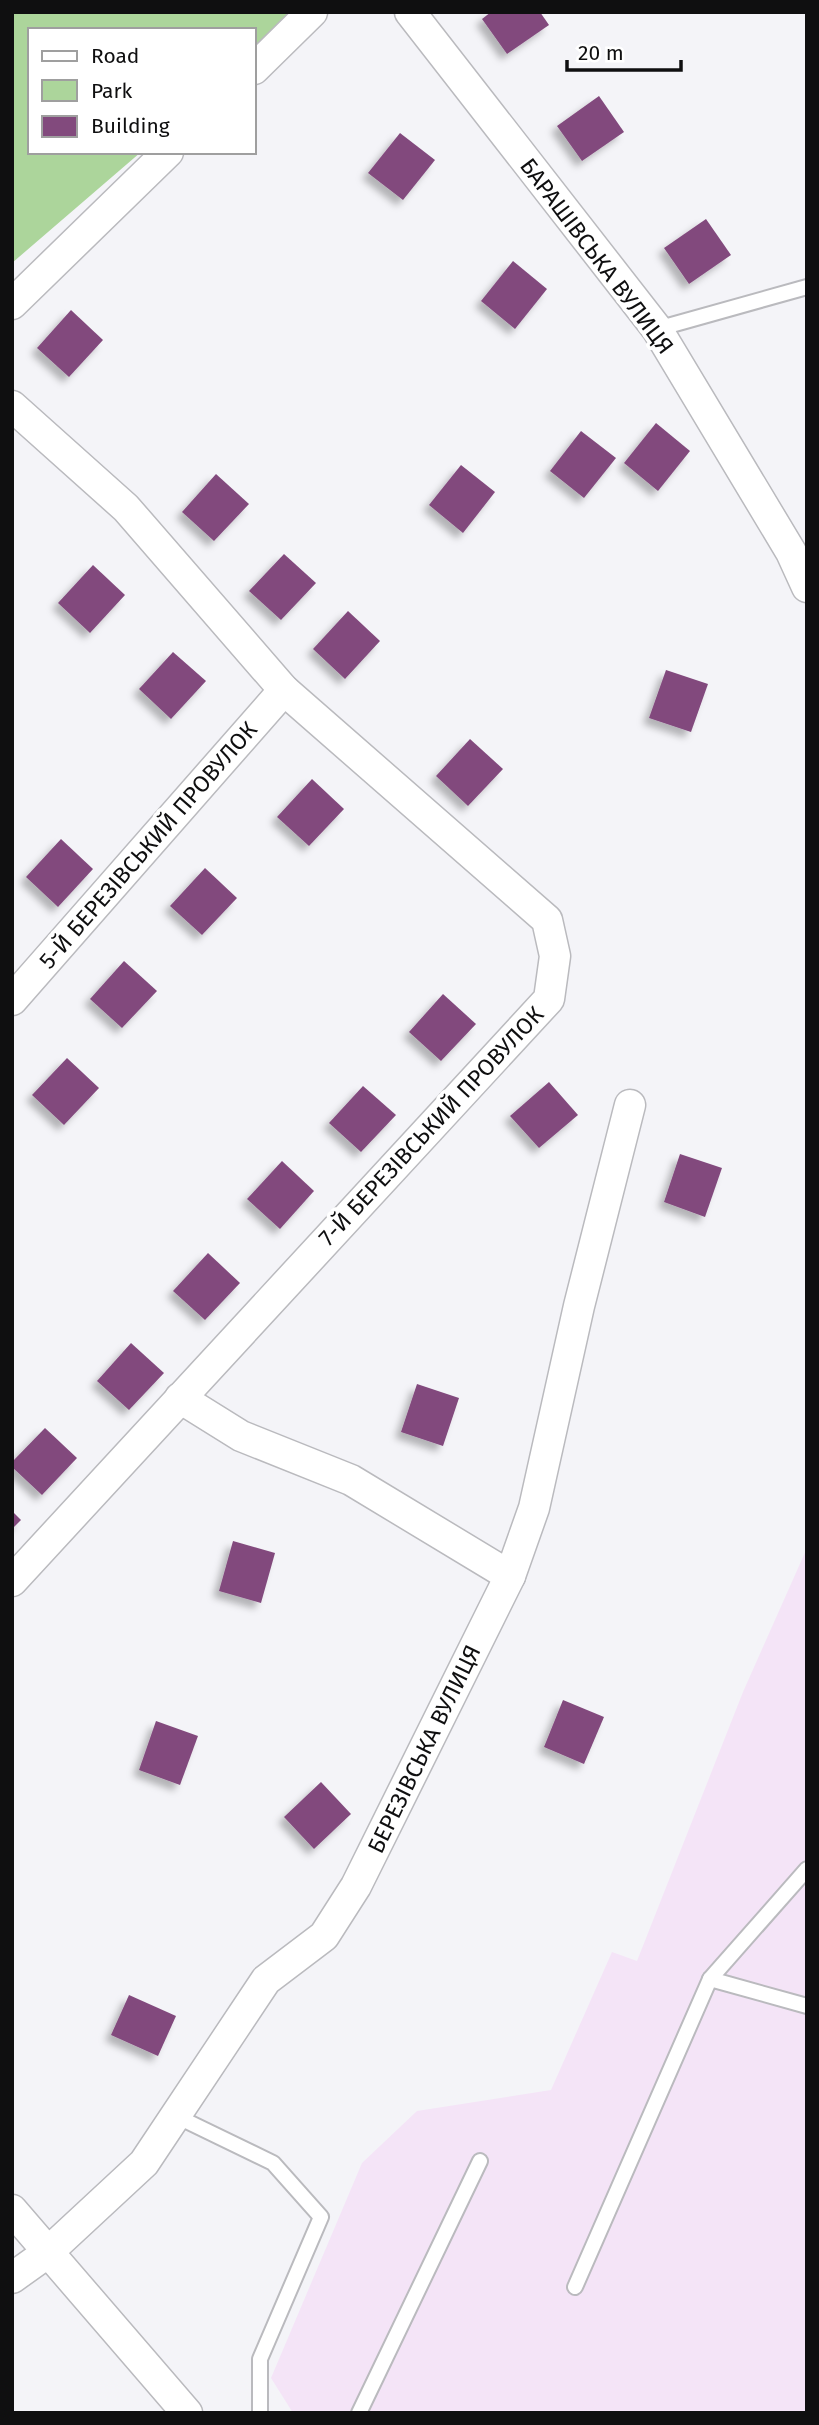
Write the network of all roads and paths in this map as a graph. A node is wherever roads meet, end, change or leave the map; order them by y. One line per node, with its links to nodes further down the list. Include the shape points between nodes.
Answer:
1 (312, 12): 3 (street)
2 (410, 12): 7 (street, БАРАШІВСЬКА ВУЛИЦЯ)
3 (256, 67)
4 (166, 154): 6 (street)
5 (807, 287): 7 (lane)
6 (12, 304)
7 (657, 328): 9 (street, БАРАШІВСЬКА ВУЛИЦЯ, via 791,552)
8 (12, 406): 10 (street, 7-Й БЕРЕЗІВСЬКИЙ ПРОВУЛОК, via 126,508)
9 (807, 587)
10 (284, 690): 11 (street, 5-Й БЕРЕЗІВСЬКИЙ ПРОВУЛОК); 13 (street, 7-Й БЕРЕЗІВСЬКИЙ ПРОВУЛОК, via 547,920 555,956 549,999)
11 (12, 1000)
12 (630, 1105): 14 (street, БЕРЕЗІВСЬКА ВУЛИЦЯ, via 534,1508)
13 (180, 1398): 14 (street, via 241,1436 351,1480); 15 (street, 7-Й БЕРЕЗІВСЬКИЙ ПРОВУЛОК)
14 (510, 1576): 19 (street, БЕРЕЗІВСЬКА ВУЛИЦЯ, via 356,1886 324,1936 266,1980)
15 (12, 1581)
16 (807, 1869): 17 (lane)
17 (710, 1979): 18 (lane); 24 (lane)
18 (807, 2006)
19 (176, 2116): 22 (street, БЕРЕЗІВСЬКА ВУЛИЦЯ, via 144,2163); 26 (lane, via 273,2163 321,2217 260,2359)
20 (480, 2161): 27 (lane)
21 (12, 2210): 22 (street)
22 (47, 2253): 23 (street, БЕРЕЗІВСЬКА ВУЛИЦЯ); 25 (street)
23 (12, 2278)
24 (575, 2287)
25 (187, 2413)
26 (260, 2413)
27 (359, 2413)

